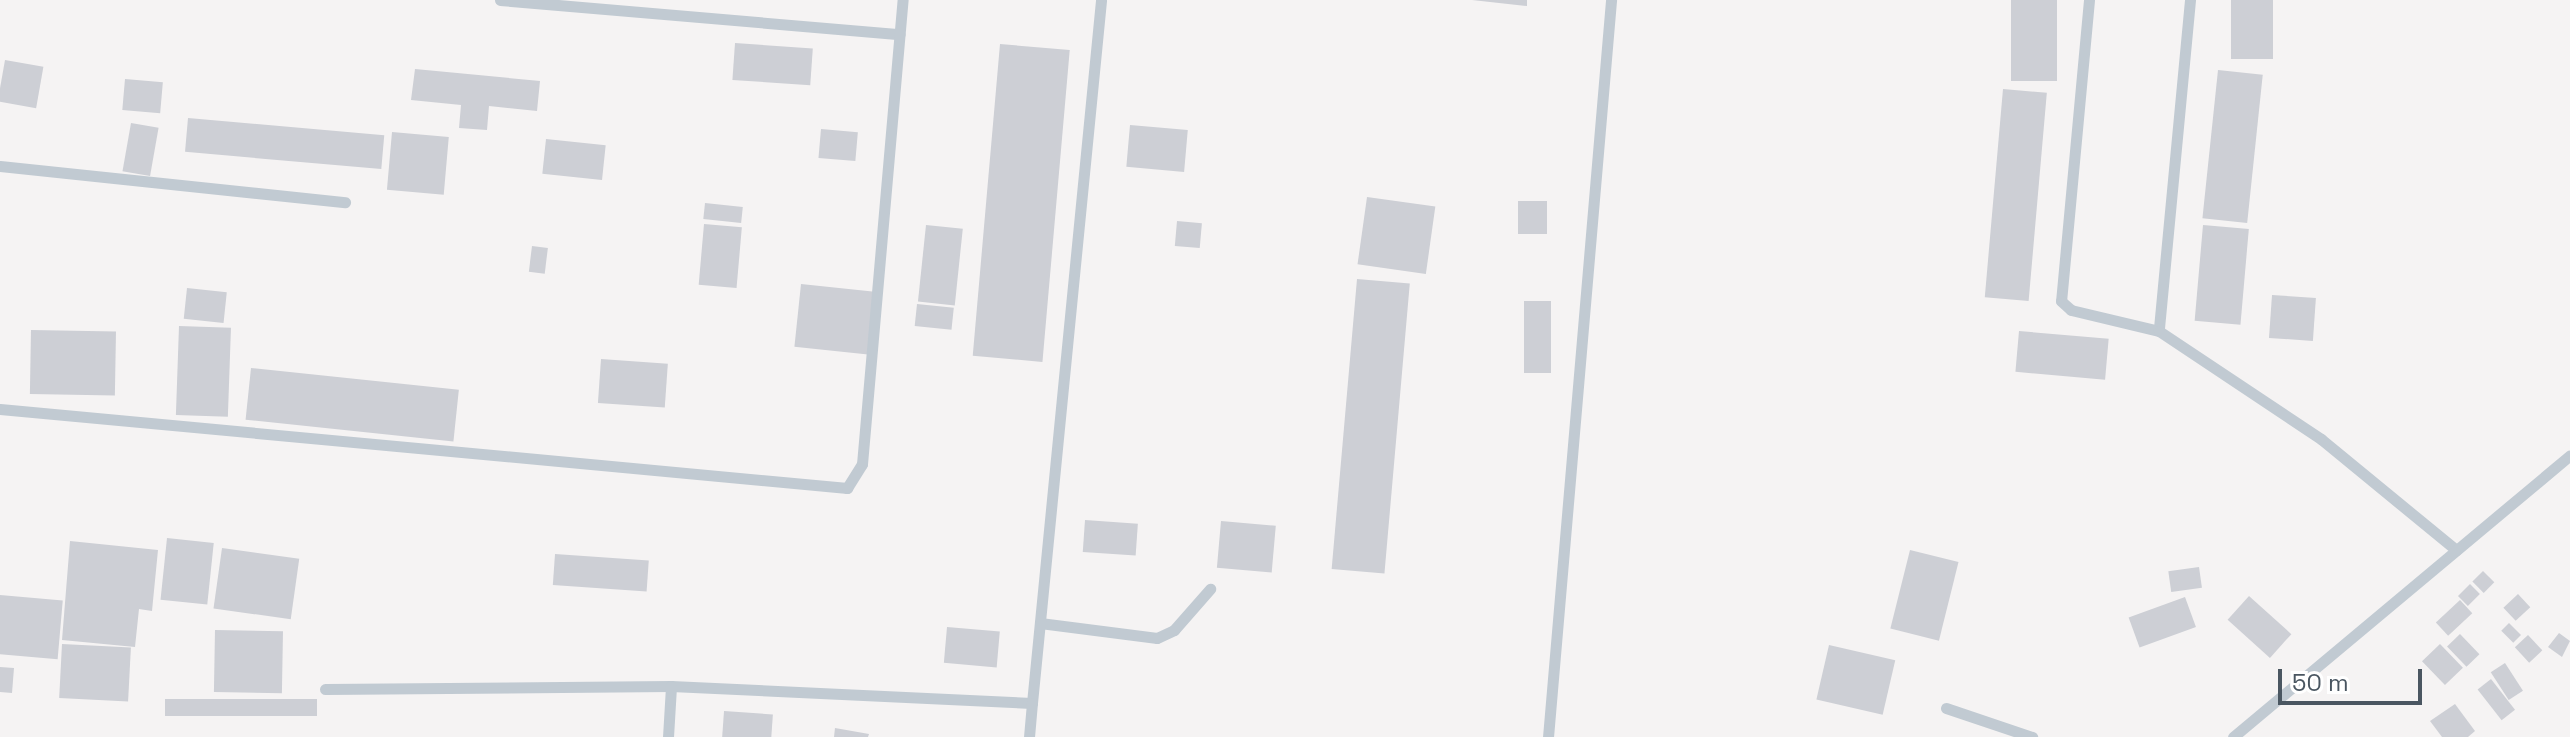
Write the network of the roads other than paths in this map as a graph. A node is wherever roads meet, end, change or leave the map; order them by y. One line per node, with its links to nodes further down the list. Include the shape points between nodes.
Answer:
1 (500, 0): 7 (lane)
2 (903, 0): 8 (lane)
3 (1101, 0): 16 (lane)
4 (1611, 0): 23 (lane)
5 (2089, 0): 11 (lane, via 2061,301 2071,310)
6 (2190, 0): 11 (lane)
7 (621, 3): 8 (lane)
8 (900, 34): 12 (lane, via 862,464 847,488)
9 (0, 166): 10 (lane)
10 (345, 202)
11 (2159, 331): 14 (lane, via 2321,439)
12 (0, 409)
13 (2570, 455): 14 (lane)
14 (2456, 550): 25 (lane)
15 (1210, 589): 16 (lane, via 1174,630 1157,638)
16 (1040, 623): 19 (lane)
17 (671, 686): 18 (lane); 19 (lane); 21 (lane)
18 (325, 689)
19 (1032, 703): 22 (lane)
20 (1946, 708): 24 (lane)
21 (668, 737)
22 (1029, 737)
23 (1548, 737)
24 (2032, 737)
25 (2233, 737)

